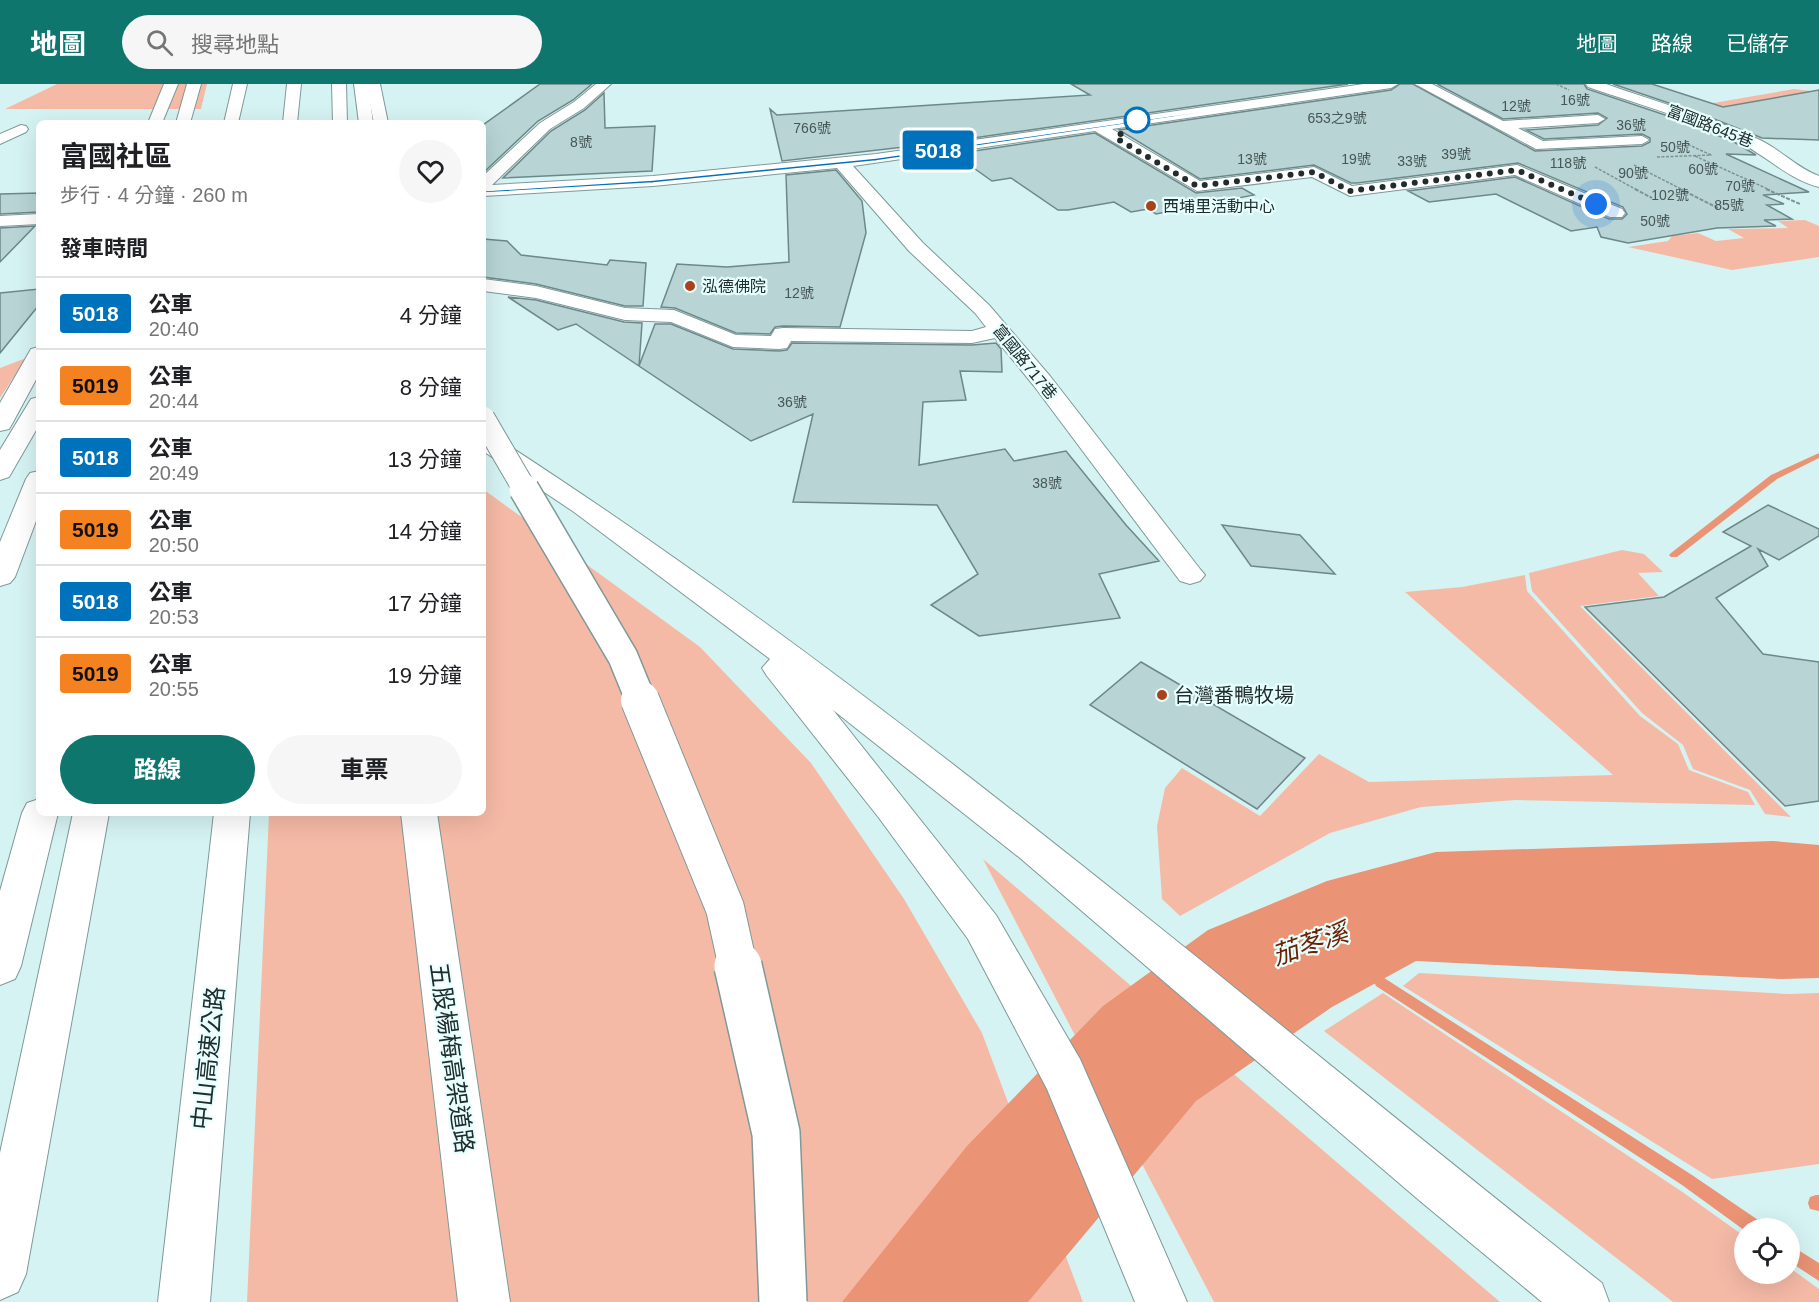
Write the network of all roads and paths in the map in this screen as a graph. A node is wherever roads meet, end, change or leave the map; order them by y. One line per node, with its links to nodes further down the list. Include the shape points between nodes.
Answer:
1 (171, 84): 15 (main road)
2 (194, 84): 16 (main road)
3 (240, 84): 17 (main road)
4 (294, 84): 18 (main road)
5 (339, 84): 19 (main road)
6 (361, 84): 20 (main road)
7 (373, 84): 21 (main road)
8 (604, 84): 33 (main road, via 544,126)
9 (1391, 84): 23 (main road)
10 (1422, 84): 13 (main road)
11 (1593, 84): 32 (main road, 富國路645巷, via 1726,130 1760,146 1800,175)
12 (1484, 103): 13 (main road)
13 (1461, 105): 22 (main road)
14 (1598, 119): 22 (main road)
15 (156, 120)
16 (184, 120)
17 (232, 120)
18 (290, 120)
19 (340, 120)
20 (366, 120)
21 (380, 120)
22 (1501, 125): 26 (main road, via 1541,146)
23 (1096, 126): 28 (main road); 41 (main road, via 1197,186 1314,172 1350,191 1517,170)
24 (21, 129): 25 (main road)
25 (0, 140)
26 (1642, 140)
27 (1695, 155): 37 (path)
28 (842, 163): 30 (main road); 45 (main road, 富國路717巷, via 916,247 982,309)
29 (1633, 165): 38 (path)
30 (813, 166): 34 (main road, via 773,178); 35 (main road, via 581,187)
31 (1593, 166): 36 (path)
32 (1819, 182)
33 (486, 186)
34 (486, 189)
35 (486, 189)
36 (1652, 198)
37 (1800, 204)
38 (1718, 208)
39 (36, 210): 40 (main road)
40 (0, 211)
41 (1616, 213)
42 (36, 219): 43 (main road)
43 (0, 221)
44 (486, 285): 45 (main road, via 536,292 625,315 674,316 733,341 779,344 783,334 972,337)
45 (999, 331): 53 (main road, 富國路717巷, via 1042,381)
46 (36, 359): 49 (main road)
47 (36, 409): 51 (main road)
48 (486, 423): 65 (main road, bridge, via 623,657 725,908 776,1134)
49 (0, 424)
50 (486, 442): 55 (main road, via 584,506)
51 (0, 472)
52 (36, 487): 54 (main road)
53 (1190, 575)
54 (0, 577)
55 (727, 610): 62 (main road, via 816,712 982,927 1064,1076); 66 (main road, via 1033,847)
56 (39, 816): 60 (main road)
57 (90, 816): 61 (main road)
58 (232, 816): 63 (main road, 中山高速公路)
59 (419, 816): 64 (main road, 五股楊梅高架道路)
60 (0, 966)
61 (0, 1274)
62 (1157, 1294)
63 (184, 1302)
64 (484, 1302)
65 (783, 1302)
66 (1583, 1302)

